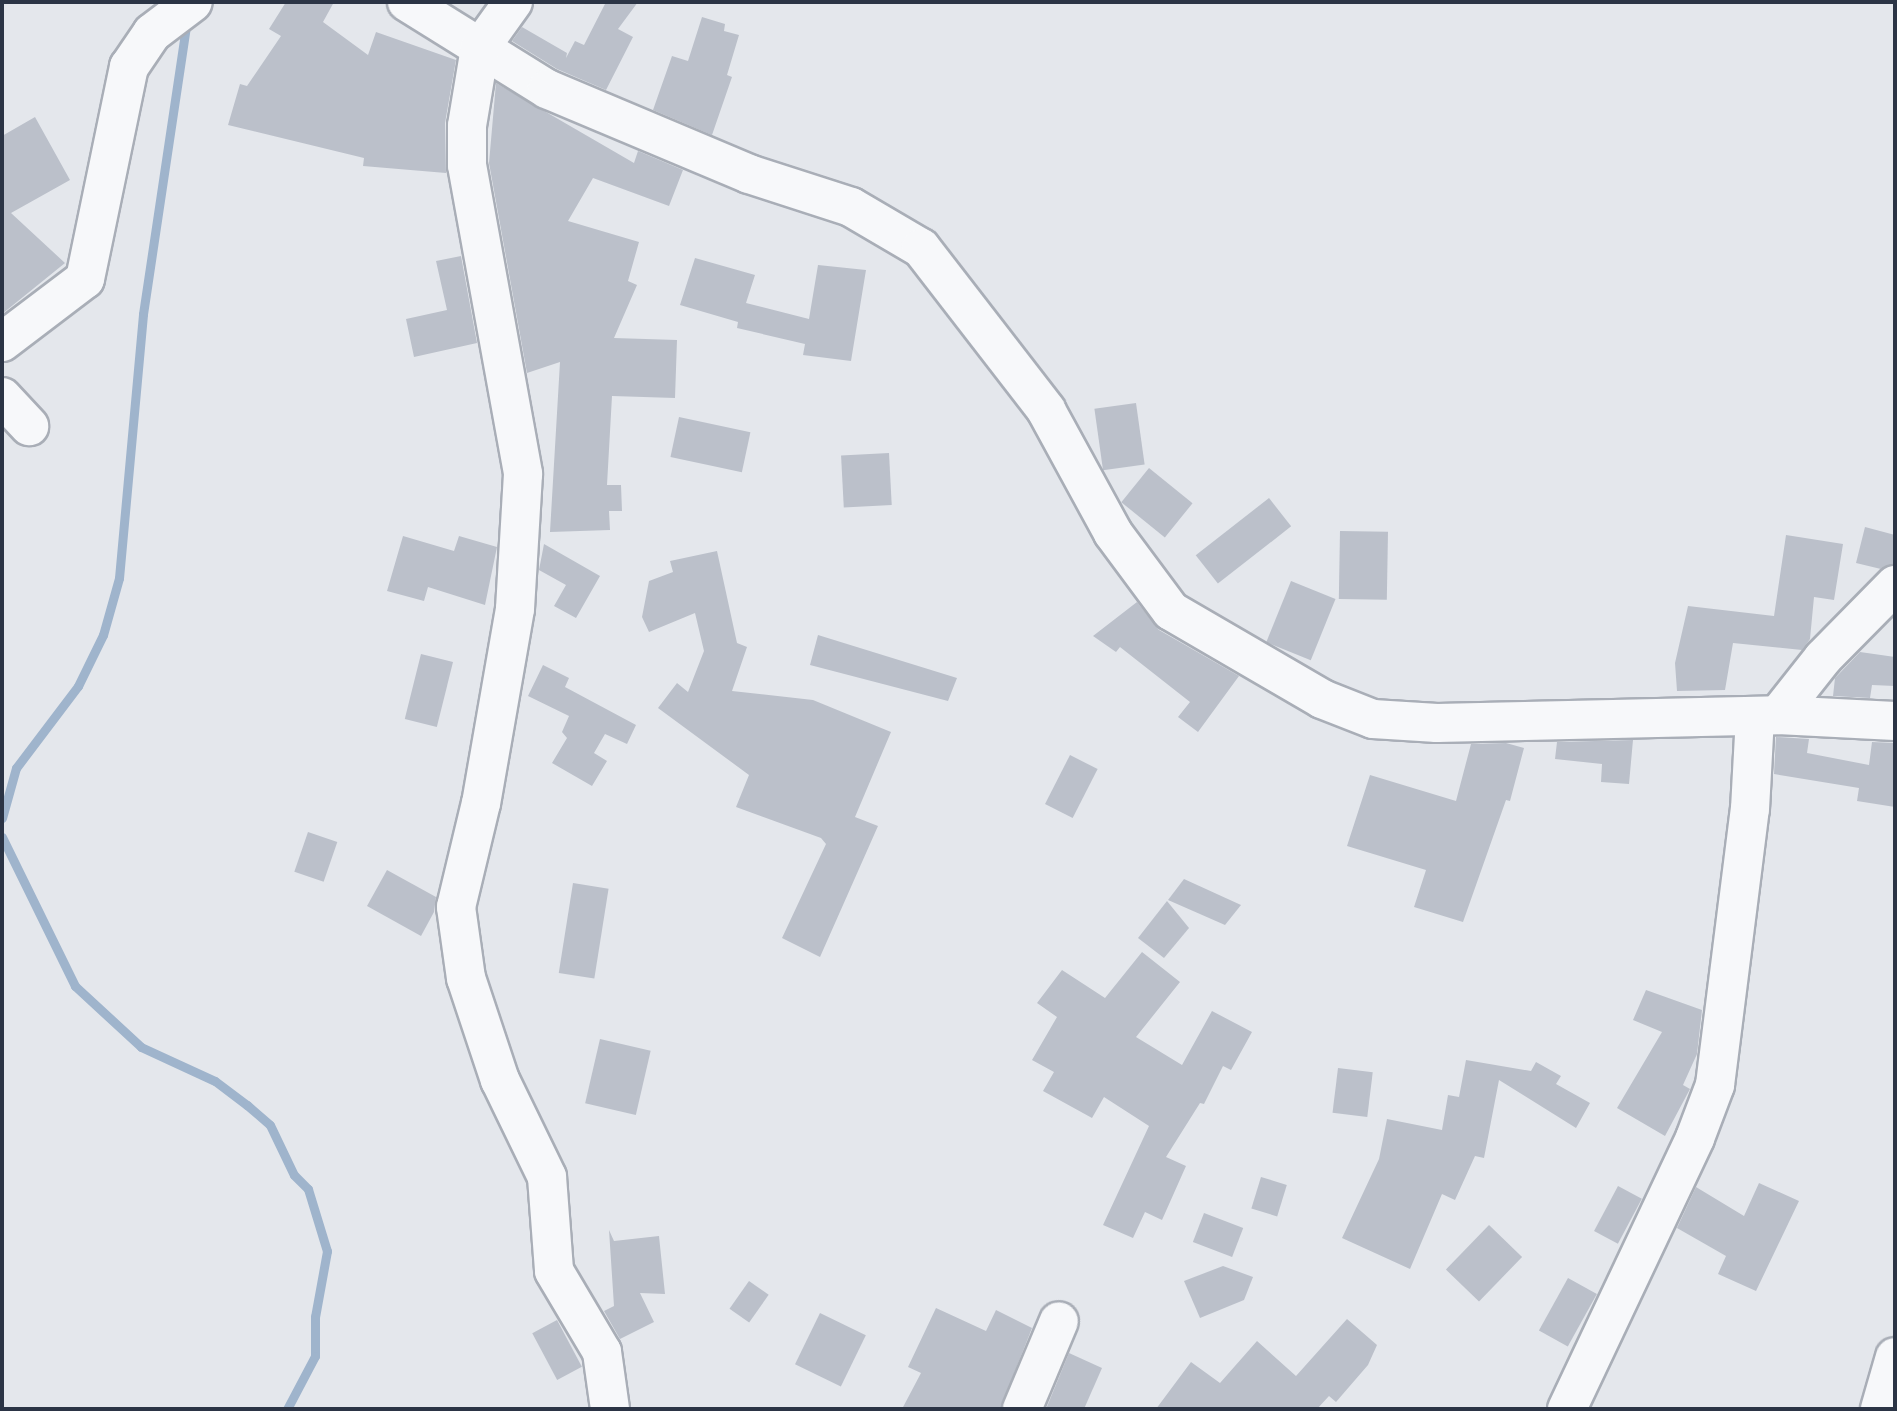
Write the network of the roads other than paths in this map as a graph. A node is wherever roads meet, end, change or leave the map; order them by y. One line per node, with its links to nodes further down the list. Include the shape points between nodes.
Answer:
1 (193, 2): 5 (street, via 152,33 129,67 85,279)
2 (407, 2): 4 (street)
3 (513, 2): 4 (street)
4 (480, 48): 9 (street, via 547,89 749,174 851,207 921,248 1046,410 1113,533 1171,611 1322,699 1373,719 1437,723); 13 (street, via 467,126 469,178 523,474 512,641 456,907 466,978 500,1080 547,1177 554,1271 602,1352)
5 (2, 342)
6 (2, 397): 7 (street)
7 (29, 426)
8 (1895, 585): 9 (street)
9 (1766, 716): 10 (street); 15 (street, via 1715,1085)
10 (1895, 721)
11 (1059, 1321): 14 (street)
12 (1895, 1357): 16 (street)
13 (610, 1409)
14 (1022, 1409)
15 (1567, 1409)
16 (1880, 1409)

